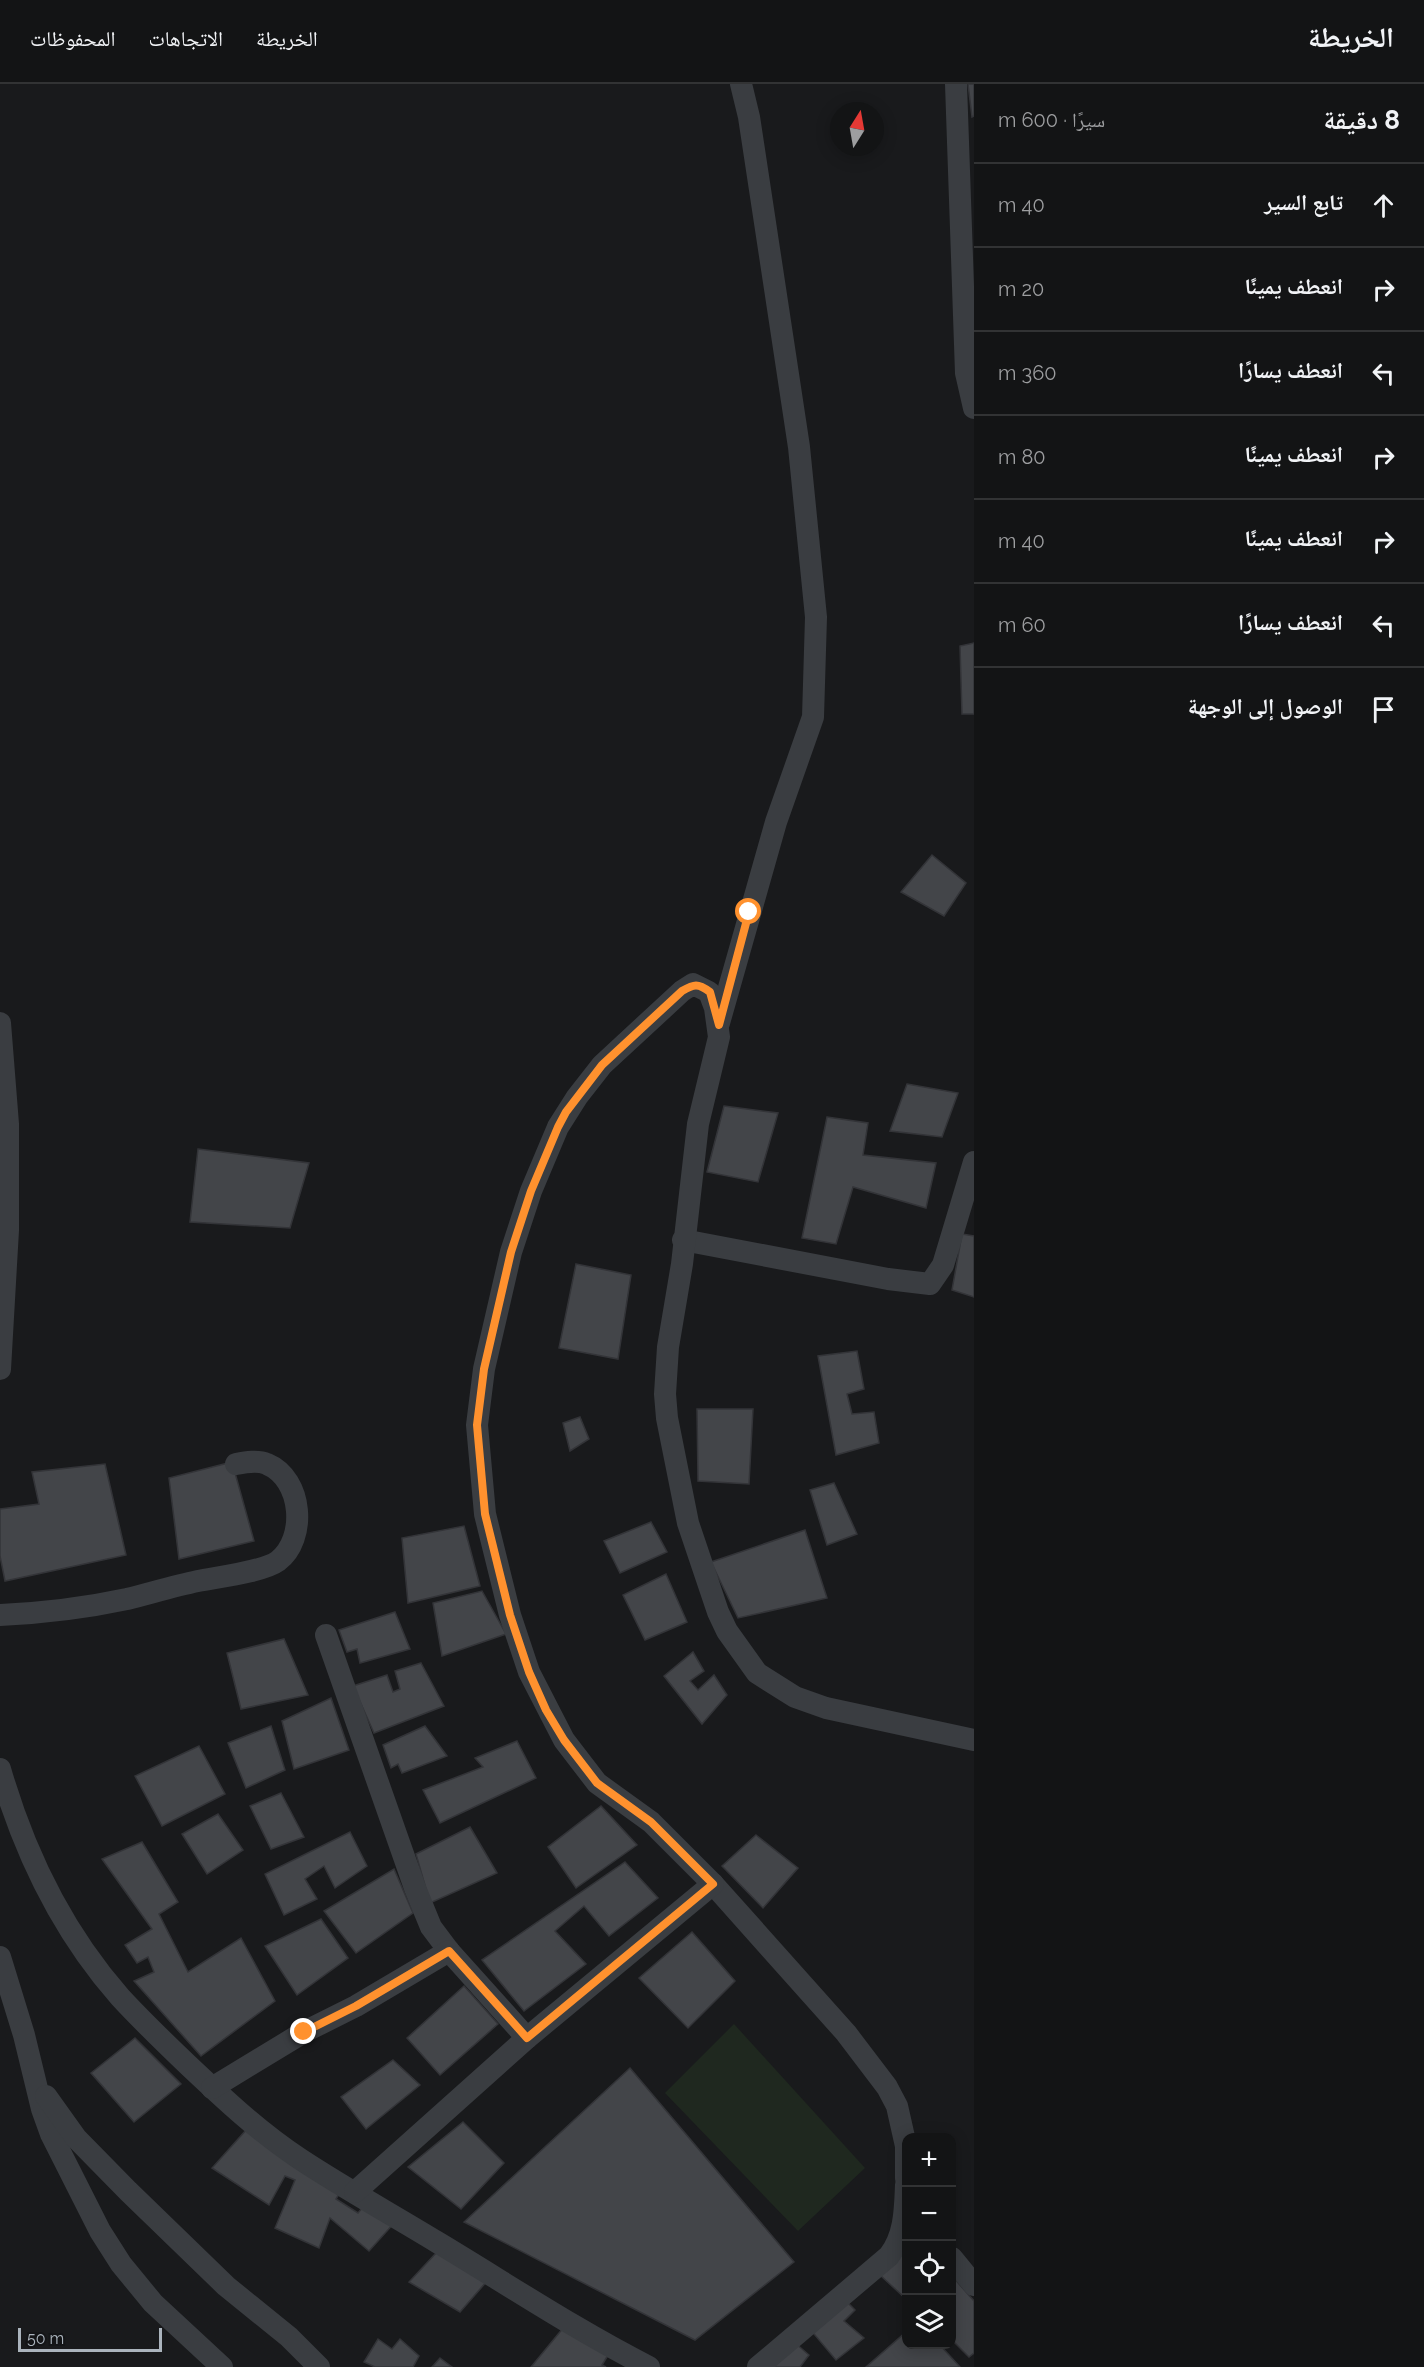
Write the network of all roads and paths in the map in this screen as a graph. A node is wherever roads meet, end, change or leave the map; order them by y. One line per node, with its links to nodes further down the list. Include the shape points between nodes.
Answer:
1 (741, 84): 5 (street, via 799,447 816,617 813,717 776,822)
2 (956, 84): 3 (street, via 966,373)
3 (974, 408)
4 (0, 1023): 8 (street, via 8,1124 8,1220)
5 (719, 1025): 7 (street, via 698,1124); 14 (street, via 710,992 693,984 602,1065 566,1112 531,1191 511,1252 484,1369 477,1425 485,1514 510,1615 546,1710 597,1783 651,1822)
6 (974, 1162): 7 (street, via 943,1265 930,1284)
7 (683, 1240): 12 (street, via 665,1394 688,1523 727,1631 757,1673 806,1702)
8 (0, 1369)
9 (236, 1464): 10 (street, via 267,1464 290,1485 297,1514 295,1533 289,1551 276,1563 127,1599)
10 (0, 1615)
11 (326, 1635): 15 (street, via 415,1888 431,1927)
12 (974, 1740)
13 (0, 1769): 19 (street, via 38,1872 76,1939 120,1997)
14 (713, 1884): 17 (street); 20 (street, via 846,2032 887,2087 897,2106)
15 (449, 1951): 17 (street); 19 (street)
16 (0, 1957): 18 (street)
17 (527, 2038): 21 (street)
18 (34, 2075): 25 (street, via 51,2134 111,2248 153,2302); 26 (street, via 76,2138 226,2286)
19 (212, 2088): 21 (street, via 300,2159)
20 (903, 2133)
21 (355, 2192): 27 (street)
22 (902, 2231): 28 (street, via 889,2256)
23 (956, 2264): 24 (street)
24 (974, 2285)
25 (222, 2367)
26 (319, 2367)
27 (649, 2367)
28 (758, 2367)

